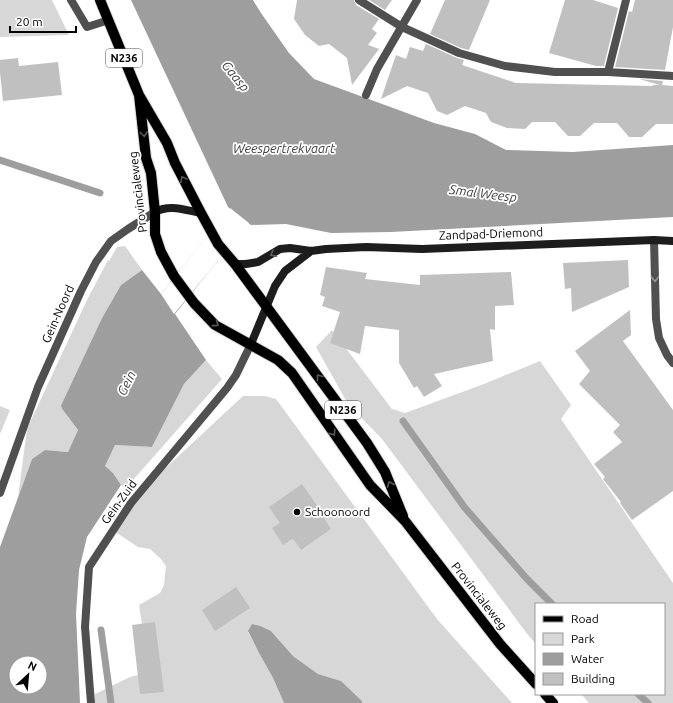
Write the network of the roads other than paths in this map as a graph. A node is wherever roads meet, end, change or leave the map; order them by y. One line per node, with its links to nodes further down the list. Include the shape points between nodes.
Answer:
1 (71, 0): 6 (street, via 87,27)
2 (100, 0): 6 (main road, Provincialeweg / N236)
3 (359, 0): 7 (street)
4 (417, 0): 7 (street)
5 (626, 0): 8 (street)
6 (109, 20): 10 (main road, Provincialeweg / N236)
7 (402, 27): 8 (street, via 459,53 505,66 555,72); 11 (street, via 377,69)
8 (608, 72): 9 (street)
9 (673, 76)
10 (139, 95): 12 (main road, Provincialeweg / N236, one-way to 12); 13 (main road, Provincialeweg / N236, one-way to 10, via 167,143)
11 (366, 95)
12 (155, 212): 13 (street, Gein-Noord, via 175,208); 19 (main road, Provincialeweg / N236, one-way to 19, via 155,234 162,252 174,276 189,297 215,325); 21 (street, Gein-Noord, via 111,241 96,262 38,388)
13 (201, 213): 17 (main road, Provincialeweg / N236, via 218,244)
14 (654, 240): 15 (street, Zandpad-Driemond); 16 (street, Zandpad-Driemond, via 422,249 366,247); 20 (street, one-way to 20, via 658,338)
15 (673, 241)
16 (311, 251): 17 (street, Zandpad-Driemond, one-way to 17, via 280,249 258,262); 18 (street, via 285,271 275,286)
17 (235, 264): 18 (main road, Provincialeweg / N236)
18 (267, 307): 19 (street); 22 (main road, Provincialeweg / N236, one-way to 18, via 385,472 367,443)
19 (251, 344): 22 (main road, Provincialeweg / N236, one-way to 22, via 278,360 292,373 370,485); 25 (street, Gein-Zuid, via 227,388 131,503 89,567 84,627)
20 (673, 363)
21 (0, 493)
22 (405, 520): 23 (main road, Provincialeweg / N236, via 500,644)
23 (535, 683)
24 (546, 695): 26 (main road)
25 (91, 703)
26 (553, 703)

